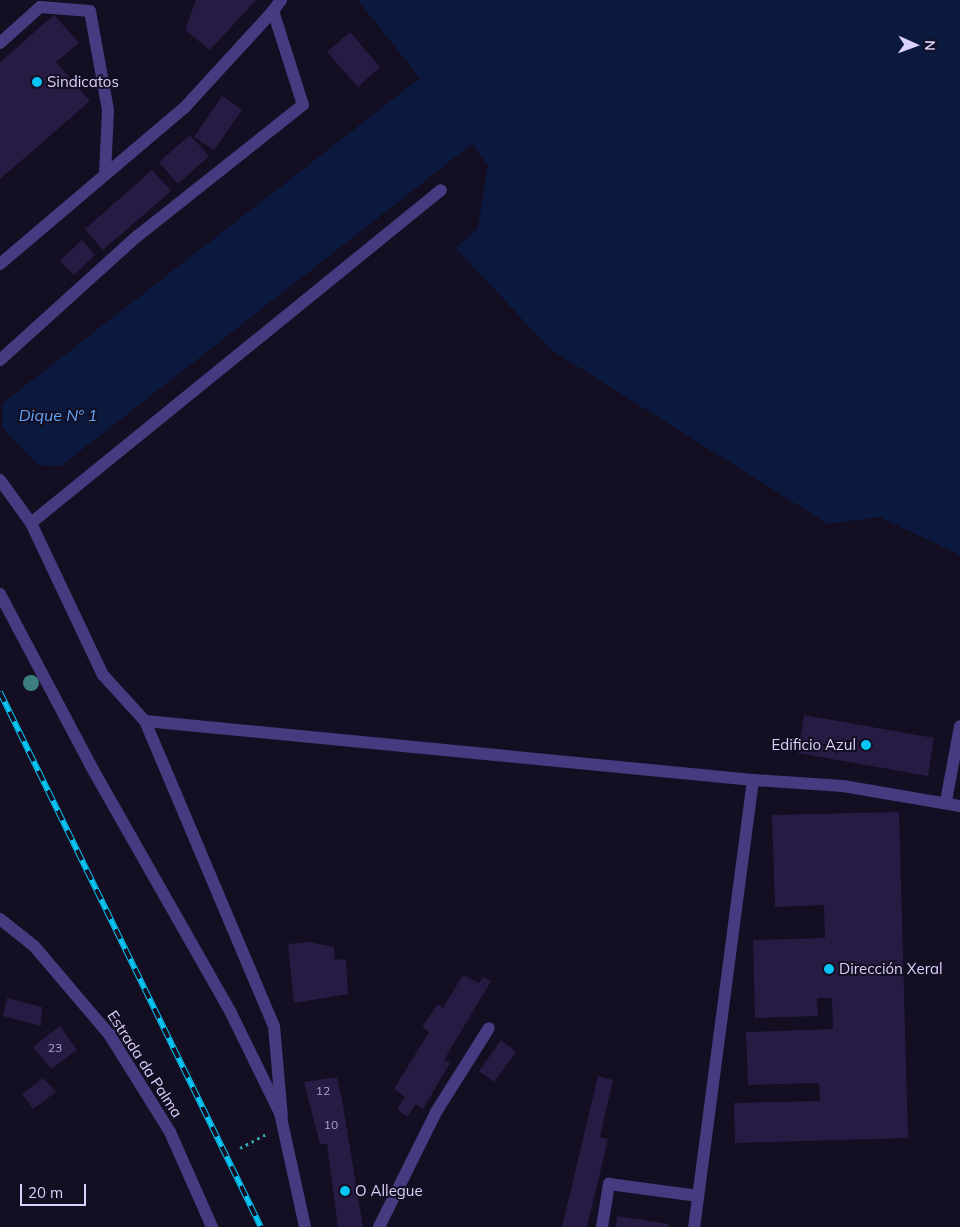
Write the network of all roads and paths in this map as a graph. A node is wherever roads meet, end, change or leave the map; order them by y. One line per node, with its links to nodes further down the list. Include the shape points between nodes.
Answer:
1 (281, 0): 2 (street)
2 (273, 11): 4 (street, via 186,106); 7 (street, via 303,105 135,238)
3 (0, 44): 4 (street, via 40,7 90,12 108,110)
4 (105, 174): 6 (street)
5 (441, 190): 9 (street)
6 (0, 264)
7 (0, 360)
8 (0, 480): 9 (street)
9 (31, 523): 11 (street, via 103,675)
10 (0, 594): 18 (street, via 92,768 230,1011)
11 (145, 721): 13 (street); 18 (street, via 274,1026)
12 (960, 726): 14 (street)
13 (753, 780): 14 (street, via 844,786); 20 (street)
14 (946, 801): 15 (street)
15 (960, 806)
16 (0, 918): 21 (street, Estrada da Palma, via 34,946 109,1034 170,1132)
17 (488, 1028): 23 (street, via 436,1112)
18 (283, 1125): 19 (path); 22 (street)
19 (240, 1148)
20 (698, 1196): 24 (street, via 609,1184); 25 (street)
21 (212, 1227)
22 (306, 1227)
23 (379, 1227)
24 (602, 1227)
25 (694, 1227)

